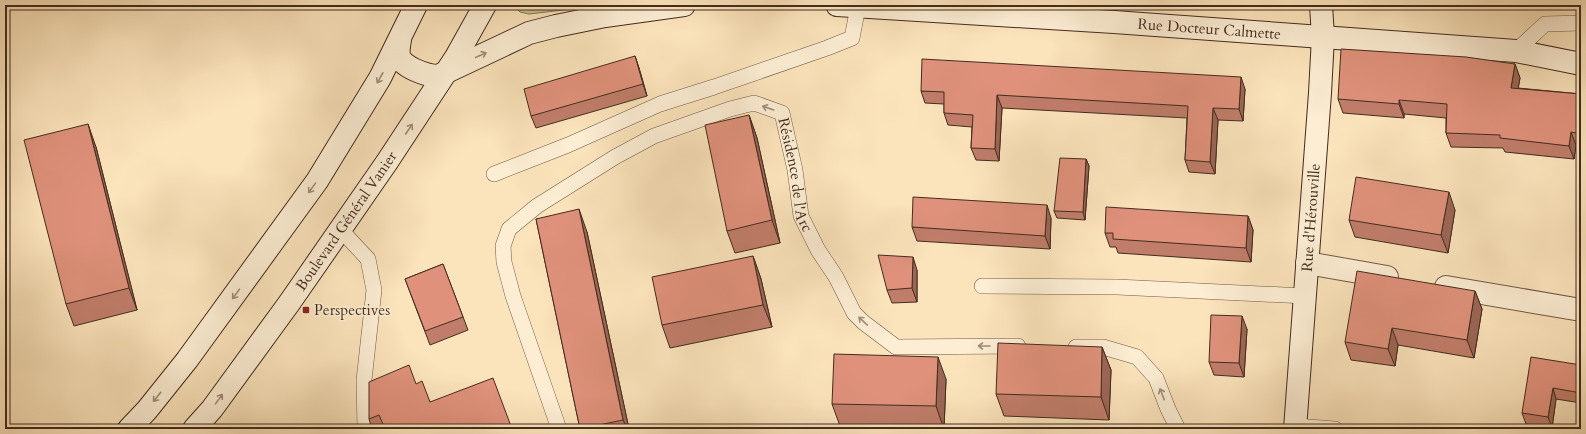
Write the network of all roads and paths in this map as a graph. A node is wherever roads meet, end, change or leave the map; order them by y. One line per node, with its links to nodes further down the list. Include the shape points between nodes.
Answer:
1 (416, 5): 8 (street)
2 (485, 5): 11 (street, Boulevard Général Vanier)
3 (684, 5): 11 (street, one-way to 3, via 529,33 605,16)
4 (1321, 5): 7 (street, Rue d'Hérouville)
5 (848, 6): 7 (street, Rue Docteur Calmette); 12 (lane, via 852,38 660,104 568,145)
6 (1581, 23): 9 (lane, via 1545,24)
7 (1323, 37): 9 (street, Rue Docteur Calmette); 14 (street, Rue d'Hérouville)
8 (400, 40): 11 (street, via 399,57 408,66 430,75); 23 (street, one-way to 23, via 318,181 187,360)
9 (1516, 51): 10 (street, Rue Docteur Calmette)
10 (1581, 64)
11 (446, 73): 13 (street, Boulevard Général Vanier, one-way to 11)
12 (494, 174)
13 (341, 230): 24 (street, Boulevard Général Vanier, one-way to 13, via 221,396); 25 (lane, via 368,259 374,290 364,380)
14 (1307, 263): 15 (street); 18 (street, Rue d'Hérouville)
15 (1404, 280)
16 (1427, 283): 19 (street)
17 (982, 286): 18 (lane, via 1117,287)
18 (1305, 296): 22 (street, Rue d'Hérouville)
19 (1581, 310)
20 (1032, 346): 26 (lane, Résidence de l'Arc, one-way to 26, via 896,347 863,322 854,313 801,216 795,170 782,113 754,103 654,136 614,157 537,206 509,229 503,246 504,262 513,296)
21 (1063, 346): 27 (lane, one-way to 21, via 1156,378 1137,357 1103,347)
22 (1295, 427): 28 (lane)
23 (129, 429)
24 (194, 429)
25 (365, 429)
26 (560, 429)
27 (1178, 429)
28 (1335, 429)

